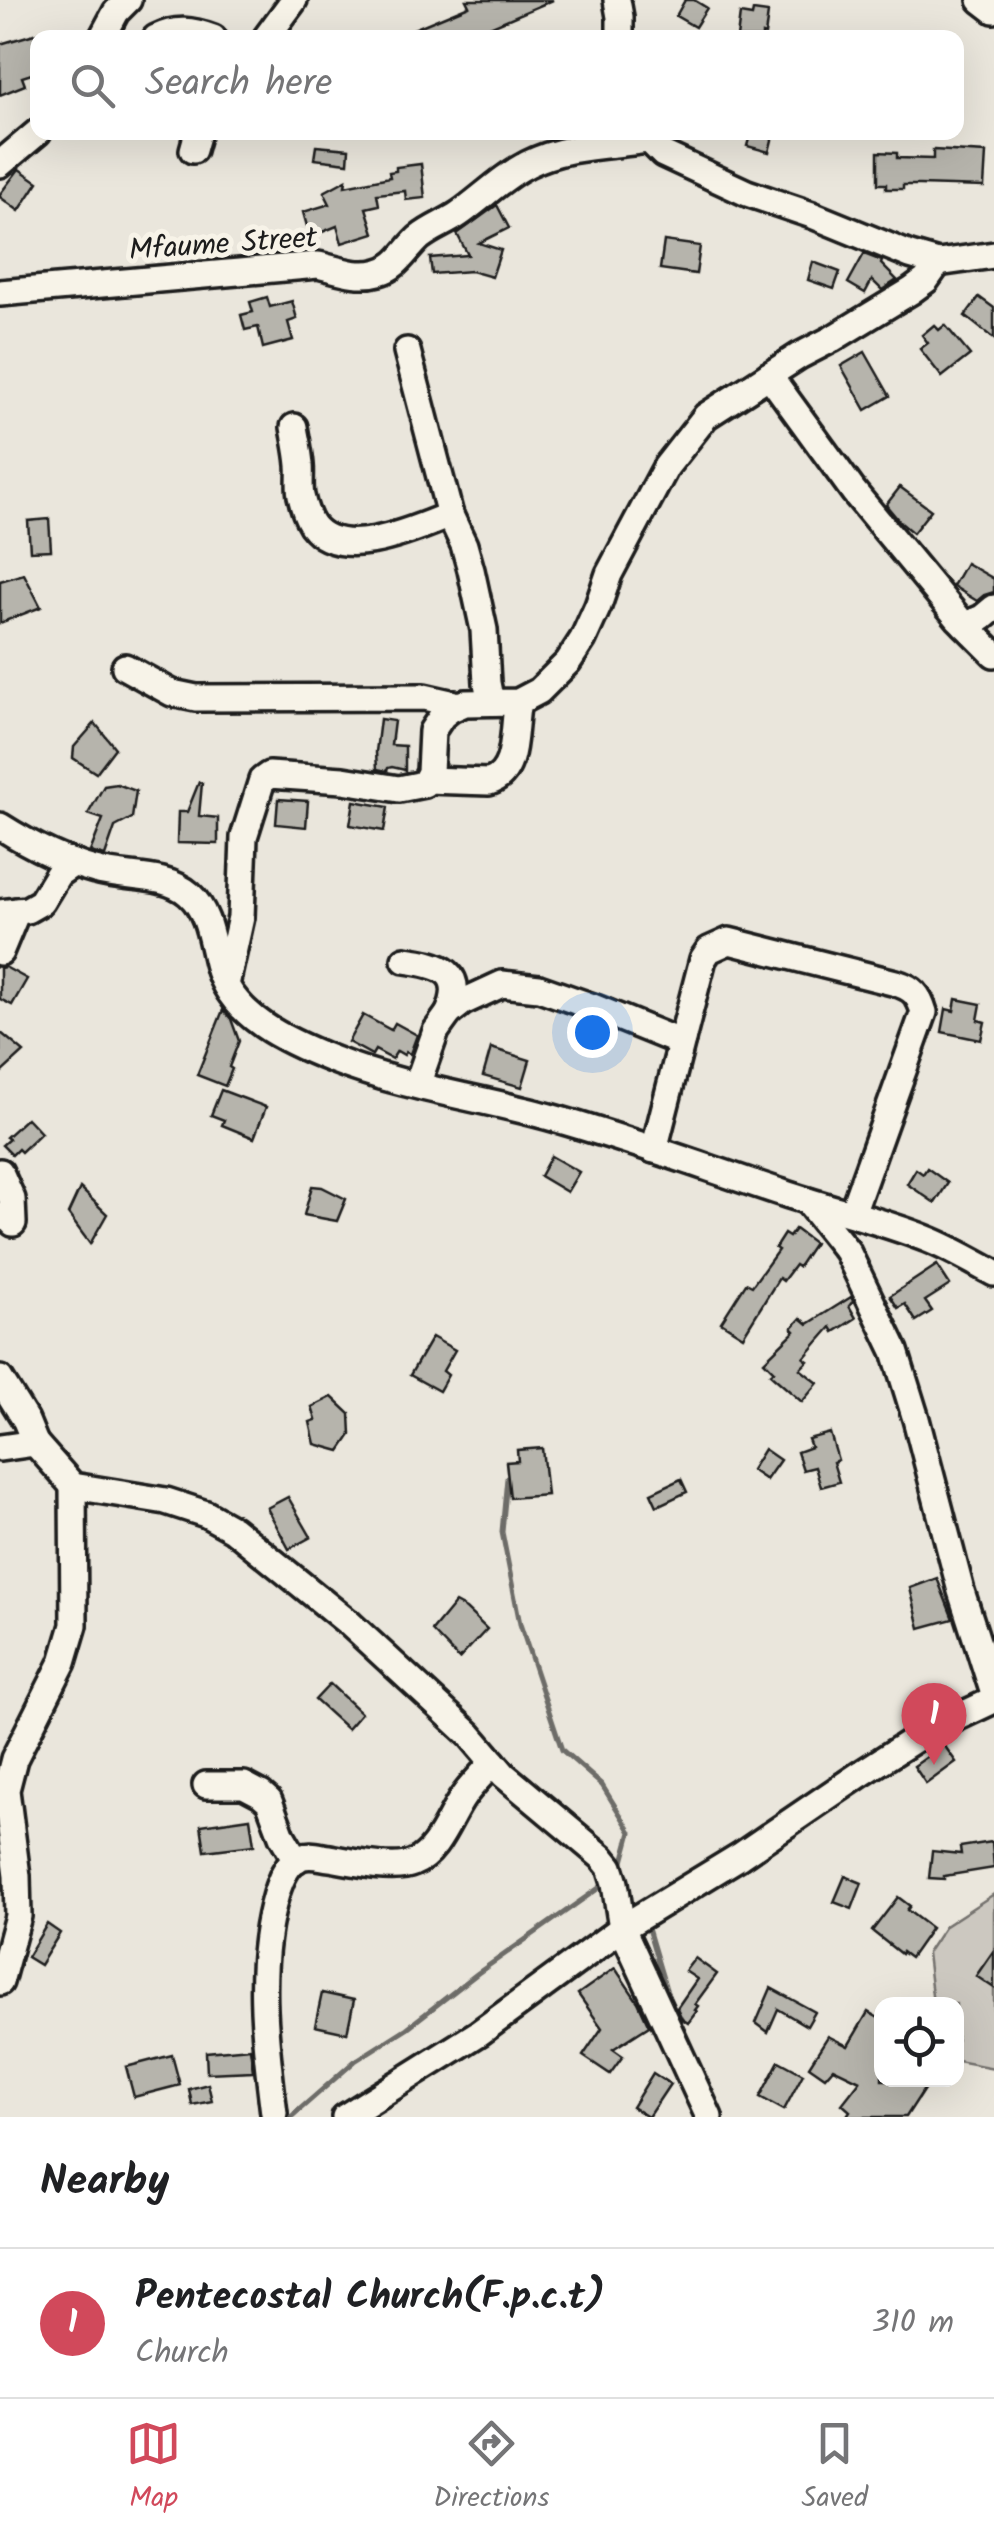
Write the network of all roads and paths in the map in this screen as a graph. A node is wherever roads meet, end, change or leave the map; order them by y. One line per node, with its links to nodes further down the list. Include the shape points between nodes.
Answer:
1 (128, 0): 6 (street)
2 (294, 0): 7 (street)
3 (617, 0): 8 (street)
4 (981, 0): 5 (street)
5 (994, 10)
6 (106, 30)
7 (272, 30)
8 (622, 30)
9 (30, 139): 12 (street)
10 (623, 140): 15 (street, Mfaume Street, via 528,164 429,230 396,265 380,272 358,276 318,265)
11 (651, 140): 14 (street, via 663,154 747,193)
12 (0, 164)
13 (994, 255): 14 (street)
14 (938, 263): 17 (street, via 911,291)
15 (0, 293)
16 (407, 351): 19 (street)
17 (769, 375): 21 (street, via 854,492); 24 (street, via 706,416 666,467 568,662 538,691)
18 (294, 427): 19 (street, via 300,492 310,522 322,534 361,542)
19 (450, 515): 24 (street, via 471,570 489,694)
20 (994, 608): 21 (street)
21 (966, 625): 22 (street)
22 (994, 654)
23 (125, 667): 25 (street, via 172,694 196,698 424,698)
24 (506, 702): 25 (street); 26 (street, via 507,769 498,780)
25 (459, 706): 26 (street, via 432,731)
26 (426, 780): 32 (street, via 399,790 344,780 262,780 244,837 241,917)
27 (0, 826): 28 (street)
28 (74, 863): 29 (street, via 58,874 41,902); 32 (street, via 163,881 190,895 209,924)
29 (8, 912): 30 (street)
30 (0, 952)
31 (405, 960): 33 (street, via 449,974 456,987)
32 (226, 985): 35 (street, via 256,1022 291,1042)
33 (448, 1013): 34 (street, via 502,984 539,988); 35 (street)
34 (682, 1040): 36 (street); 39 (street, via 703,960 730,941 910,987 924,1012)
35 (417, 1085): 36 (street)
36 (654, 1150): 38 (street)
37 (0, 1172): 40 (street)
38 (807, 1200): 39 (street); 45 (street, via 846,1251 895,1351)
39 (852, 1213): 41 (street, via 927,1239)
40 (13, 1222)
41 (994, 1273)
42 (0, 1379): 43 (street, via 26,1421)
43 (14, 1442): 44 (street)
44 (73, 1486): 46 (street, via 166,1501 233,1528 350,1624); 50 (street, via 74,1625 6,1790 18,1916)
45 (994, 1697): 49 (street, via 926,1732)
46 (493, 1762): 48 (street, via 427,1854 413,1863 376,1865 314,1854); 49 (street, via 602,1856 615,1883)
47 (206, 1785): 48 (street, via 244,1786 261,1794)
48 (296, 1860): 51 (street, via 280,1880 264,1953)
49 (622, 1928): 52 (street, via 479,2032); 53 (street)
50 (0, 1982)
51 (274, 2113)
52 (345, 2117)
53 (709, 2117)

